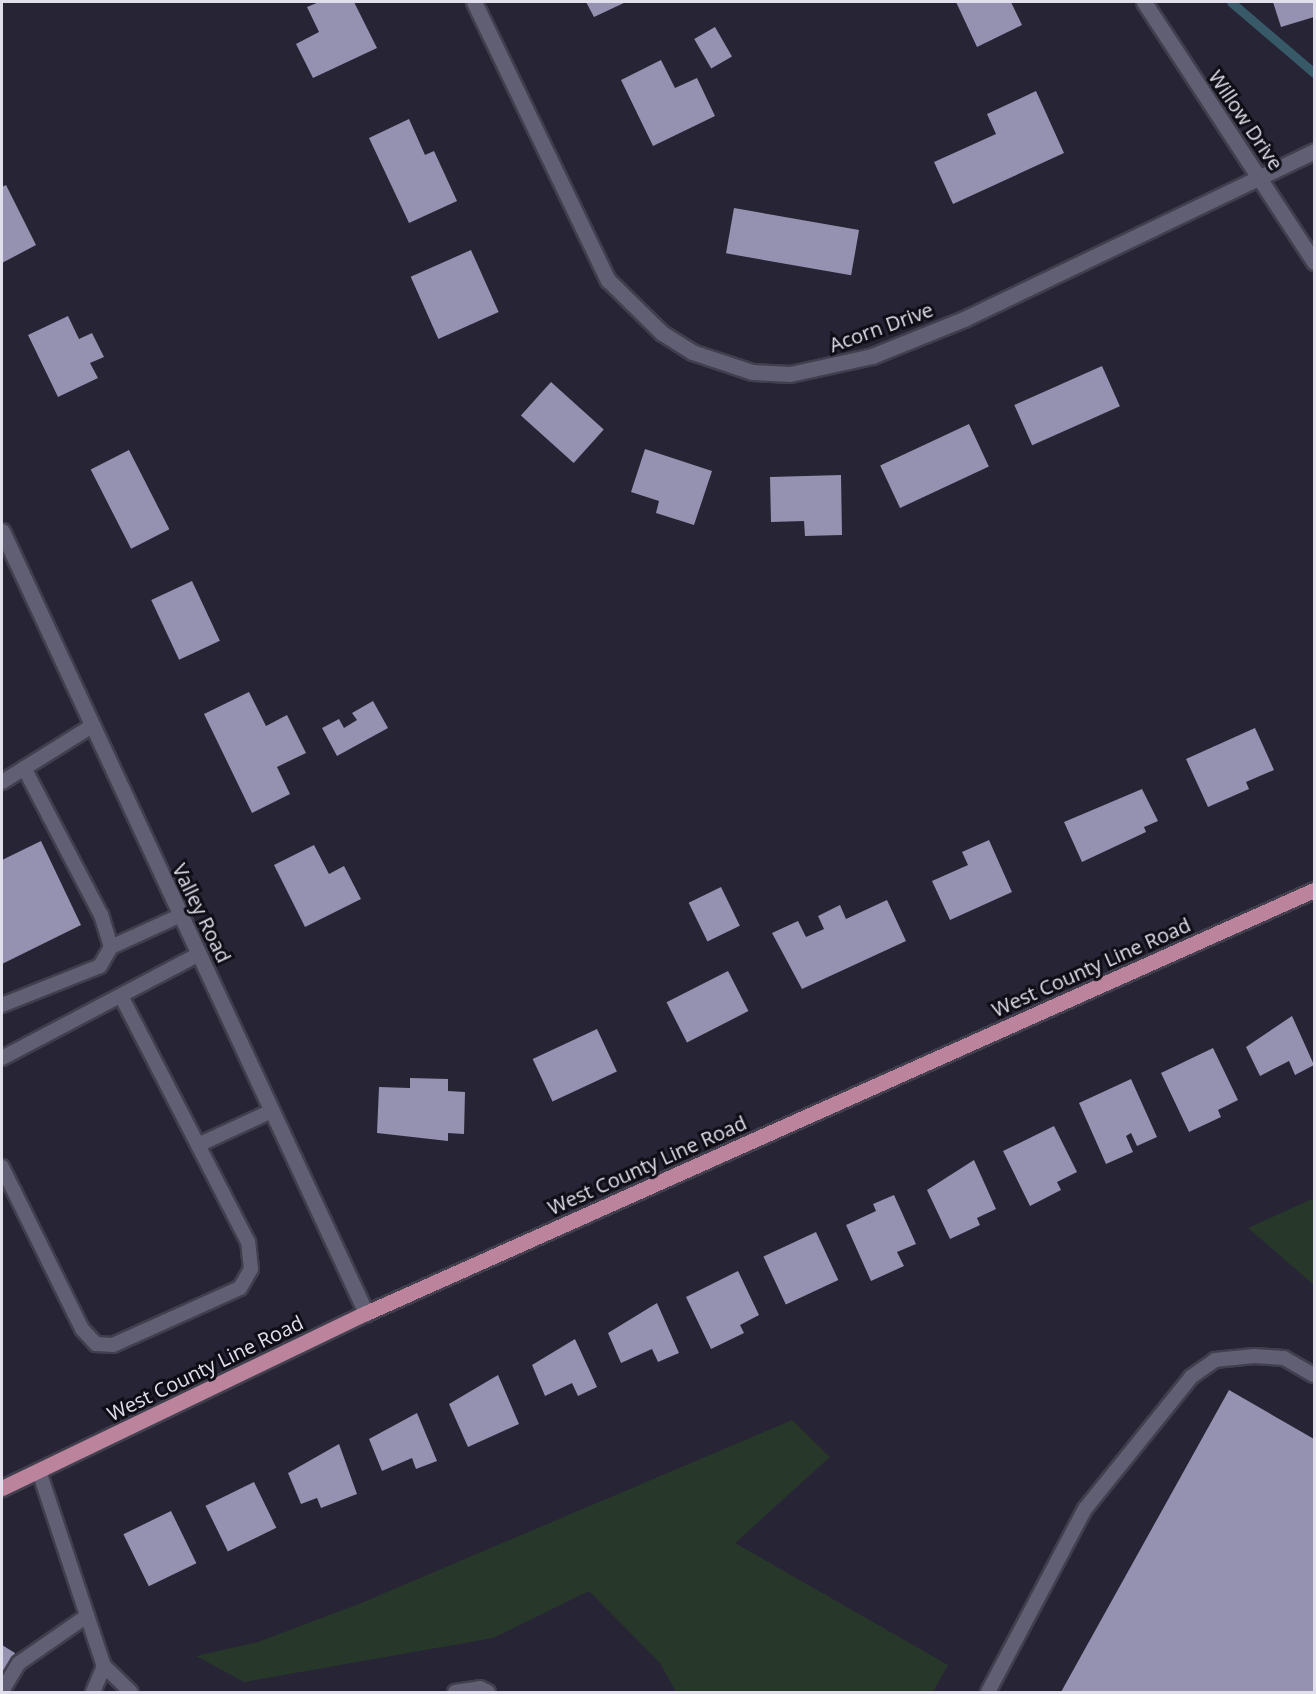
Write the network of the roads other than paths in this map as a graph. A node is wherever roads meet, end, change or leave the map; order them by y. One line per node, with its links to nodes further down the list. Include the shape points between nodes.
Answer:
1 (474, 2): 4 (street, Acorn Drive, via 608,280 662,333 692,352 752,372 812,371 873,356 975,314)
2 (1144, 2): 4 (street, Willow Drive)
3 (1314, 151): 4 (street, Acorn Drive)
4 (1257, 175): 5 (street, Willow Drive)
5 (1314, 262)
6 (2, 531): 7 (street, Valley Road)
7 (92, 726): 8 (lane); 11 (street, Valley Road)
8 (24, 768): 9 (lane); 12 (lane, via 101,915)
9 (2, 782)
10 (1314, 890): 20 (main road, West County Line Road)
11 (179, 916): 12 (lane); 13 (street, Valley Road)
12 (111, 947): 15 (lane, via 100,966)
13 (199, 954): 14 (lane); 17 (street, Valley Road)
14 (121, 996): 16 (lane); 18 (lane)
15 (2, 1005)
16 (2, 1058)
17 (272, 1111): 18 (lane); 20 (street, Valley Road)
18 (198, 1145): 19 (lane, via 248,1242 251,1269 240,1288 113,1345 96,1344 82,1329)
19 (2, 1167)
20 (366, 1313): 22 (main road, West County Line Road)
21 (1314, 1375): 31 (lane, via 1284,1358 1254,1356 1215,1360 1191,1377 1085,1509)
22 (39, 1470): 23 (main road, West County Line Road); 24 (lane)
23 (2, 1488)
24 (87, 1616): 25 (lane); 26 (lane, via 19,1663)
25 (104, 1666): 28 (lane); 29 (lane)
26 (2, 1691)
27 (481, 1691): 30 (lane)
28 (93, 1692)
29 (131, 1692)
30 (455, 1692)
31 (988, 1692)

